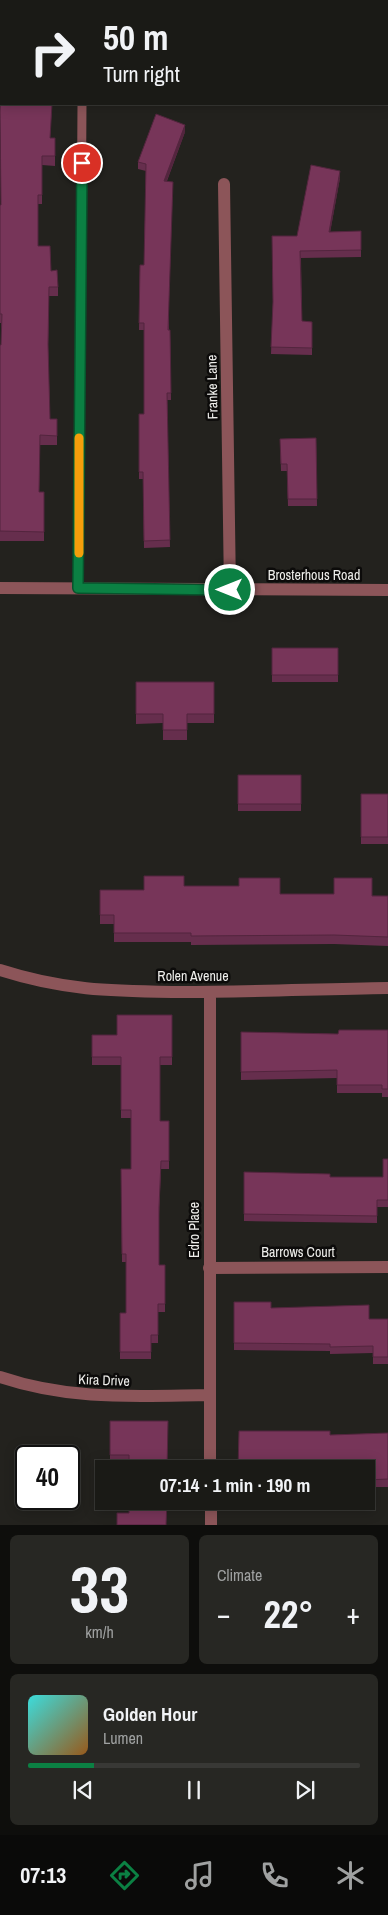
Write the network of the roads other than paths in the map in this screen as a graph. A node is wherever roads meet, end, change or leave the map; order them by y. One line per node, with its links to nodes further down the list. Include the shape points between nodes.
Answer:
1 (82, 105): 4 (lane)
2 (224, 184): 5 (street, Franke Lane)
3 (0, 588): 4 (street, Brosterhous Road)
4 (78, 588): 5 (street, Brosterhous Road)
5 (230, 590): 6 (street, Brosterhous Road)
6 (388, 590)
7 (0, 970): 9 (street, Rolen Avenue, via 52,985 99,991)
8 (388, 988): 9 (street, Rolen Avenue)
9 (210, 992): 11 (street, Edro Place)
10 (388, 1267): 11 (street, Barrows Court)
11 (209, 1268): 13 (street, Edro Place)
12 (0, 1377): 13 (street, Kira Drive, via 56,1392 92,1396)
13 (210, 1396): 14 (street, Edro Place)
14 (210, 1460)
15 (211, 1510): 16 (street)
16 (211, 1525)

